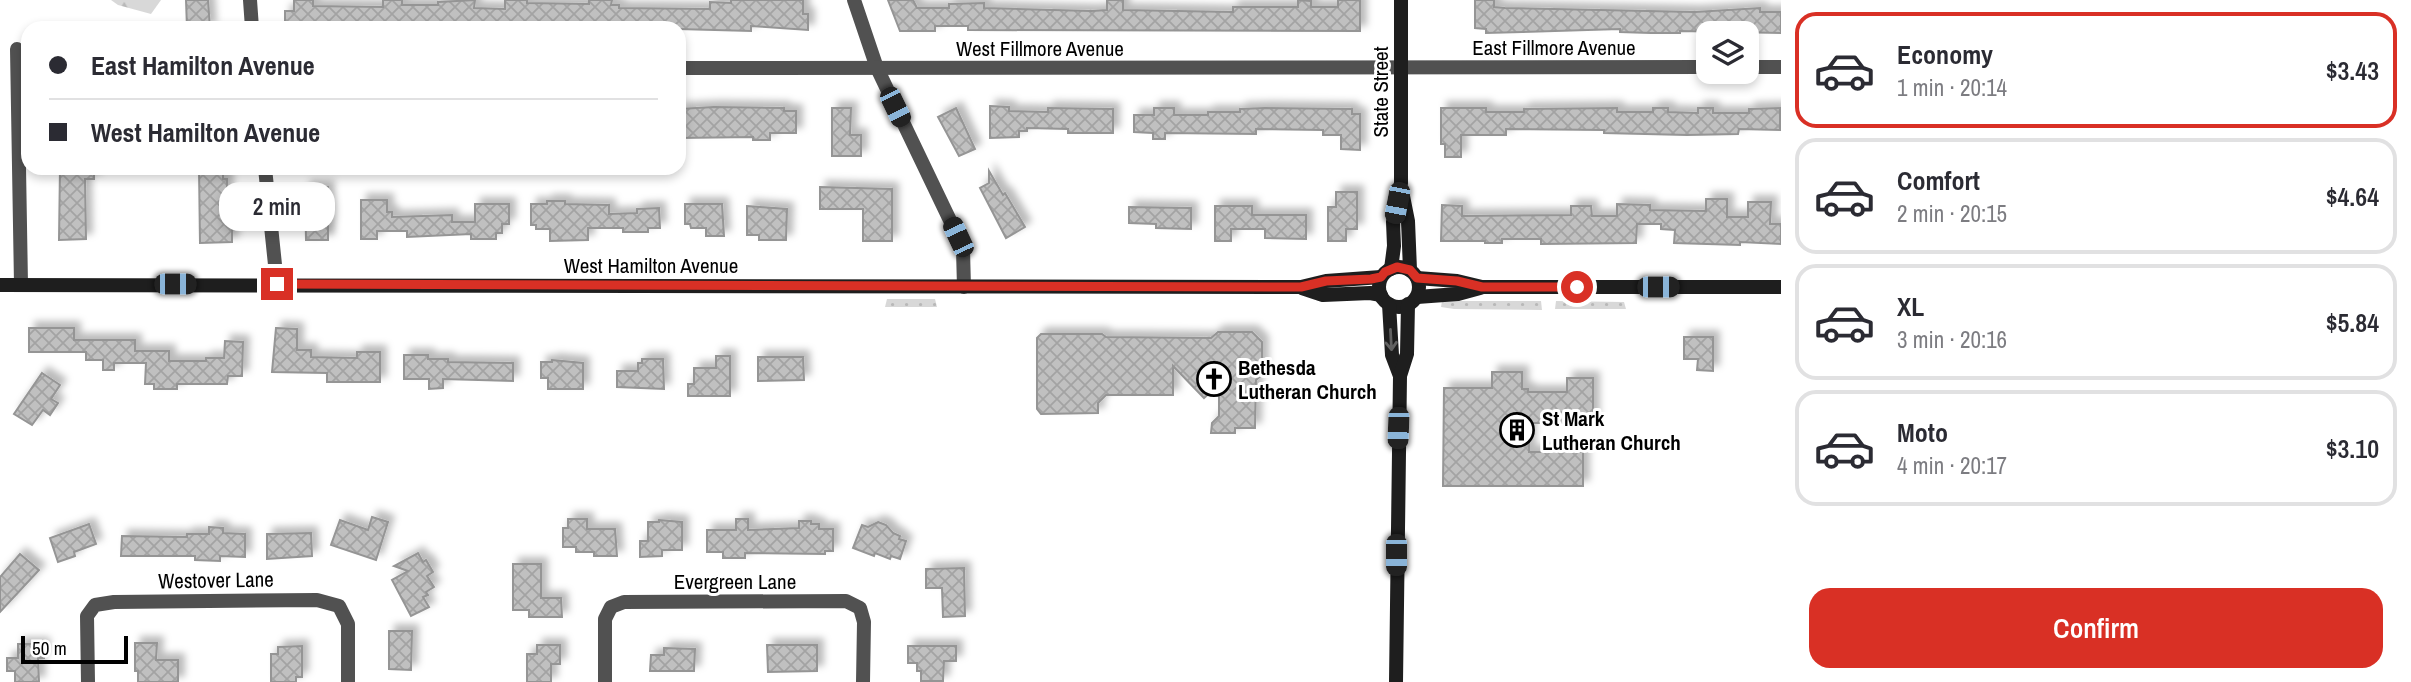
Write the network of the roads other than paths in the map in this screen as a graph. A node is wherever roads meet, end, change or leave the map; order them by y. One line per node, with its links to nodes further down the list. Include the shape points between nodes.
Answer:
1 (250, 0): 4 (street)
2 (854, 0): 10 (street)
3 (1401, 0): 11 (street, State Street)
4 (252, 21)
5 (17, 49): 16 (street)
6 (1696, 67): 11 (street, East Fillmore Avenue)
7 (1759, 67): 8 (street)
8 (1781, 67)
9 (686, 68): 10 (street, West Fillmore Avenue)
10 (877, 68): 11 (street, West Fillmore Avenue); 19 (street, via 958,237)
11 (1401, 69): 13 (street, State Street)
12 (266, 175): 17 (street)
13 (1401, 183): 14 (street, State Street); 15 (street, State Street)
14 (1386, 273): 15 (street, via 1403,268); 20 (street, West Hamilton Avenue); 23 (street, via 1380,289)
15 (1413, 274): 21 (street); 24 (street, via 1419,284)
16 (21, 284): 17 (street, West Hamilton Avenue); 18 (street, West Hamilton Avenue)
17 (277, 284): 19 (street, West Hamilton Avenue)
18 (0, 285)
19 (964, 287): 20 (street, West Hamilton Avenue)
20 (1301, 287): 23 (street, West Hamilton Avenue, via 1324,295 1370,293)
21 (1482, 287): 22 (street); 24 (street)
22 (1781, 287)
23 (1385, 300): 24 (street, via 1395,306); 25 (street, one-way to 25, via 1392,355)
24 (1412, 300): 25 (street, via 1406,317 1408,354)
25 (1400, 376): 30 (street)
26 (88, 682): 27 (street, Westover Lane, via 87,616 95,605 317,600 340,606 348,625)
27 (348, 682)
28 (605, 682): 29 (street, Evergreen Lane, via 605,619 611,607 624,602 846,601 860,608 864,622)
29 (863, 682)
30 (1395, 682)

